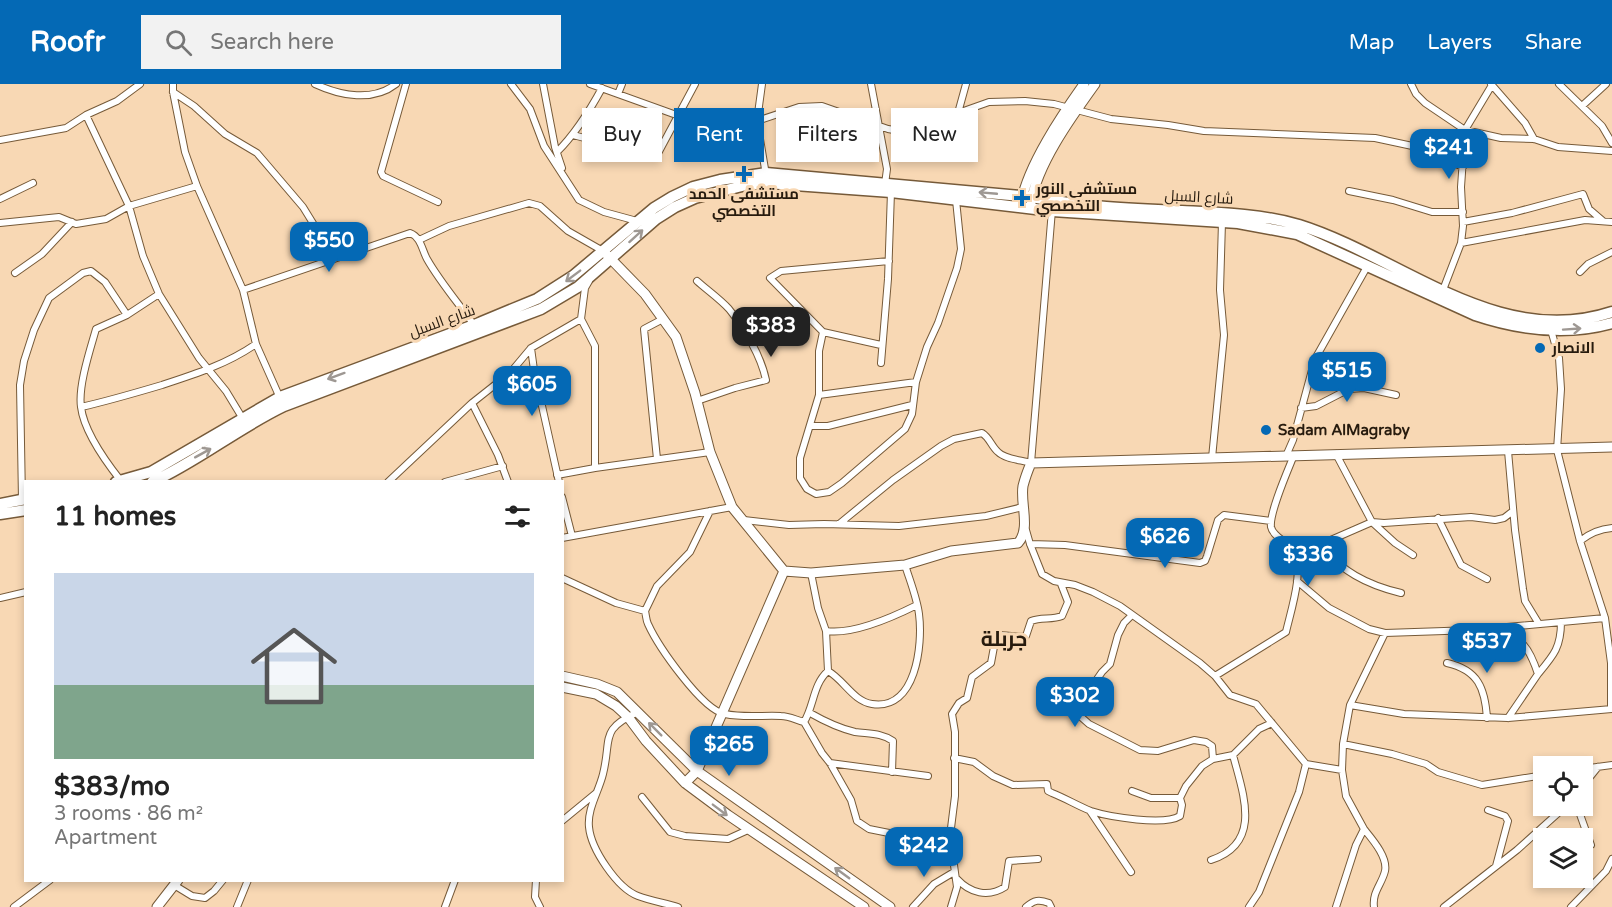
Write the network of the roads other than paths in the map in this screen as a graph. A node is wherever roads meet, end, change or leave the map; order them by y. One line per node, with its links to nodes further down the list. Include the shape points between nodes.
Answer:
1 (140, 84): 33 (street)
2 (173, 84): 21 (street)
3 (315, 84): 4 (street, via 353,96 386,92)
4 (396, 84)
5 (406, 84): 54 (street, via 381,172)
6 (511, 84): 46 (street, via 530,109 544,146)
7 (543, 84): 43 (street)
8 (590, 84): 20 (street)
9 (621, 84): 22 (street)
10 (695, 84): 24 (street)
11 (762, 84): 25 (street)
12 (871, 84): 28 (street)
13 (966, 84): 29 (street)
14 (1084, 84): 31 (street)
15 (1095, 84): 31 (street)
16 (1412, 84): 37 (street, via 1425,103)
17 (1491, 84): 37 (street); 39 (street)
18 (1559, 84): 23 (street)
19 (1606, 84): 23 (street)
20 (602, 88): 22 (street); 38 (street)
21 (173, 92): 49 (street, via 185,152); 70 (street, via 225,134 257,153 303,207 319,233)
22 (618, 94): 32 (street)
23 (1581, 106): 41 (street, via 1602,126)
24 (683, 108)
25 (759, 108)
26 (796, 108): 27 (street)
27 (828, 108)
28 (876, 108)
29 (959, 108)
30 (972, 108): 31 (street, via 988,102 1025,101)
31 (1072, 109): 45 (street, via 1111,119 1204,131 1375,138 1417,147); 55 (street)
32 (674, 113)
33 (86, 116): 40 (street, via 66,128); 57 (street)
34 (674, 126): 38 (street, via 656,157)
35 (879, 126): 36 (street); 50 (street)
36 (891, 128)
37 (1465, 130): 39 (street, via 1501,138); 45 (street)
38 (573, 135): 43 (street)
39 (1534, 139): 42 (street, via 1558,147)
40 (0, 140)
41 (1612, 143)
42 (1612, 151)
43 (557, 152): 46 (street)
44 (764, 162): 47 (street)
45 (1463, 167): 58 (street)
46 (565, 177): 59 (street, via 579,200 604,213)
47 (766, 178): 50 (main road, شارع السبل); 59 (main road, شارع السبل, via 742,176 693,187); 69 (main road, شارع السبل, one-way to 47, via 675,207)
48 (33, 183): 52 (street)
49 (197, 186): 57 (street); 77 (street)
50 (888, 188): 53 (main road, شارع السبل); 55 (main road, شارع السبل, one-way to 50); 71 (street)
51 (1349, 191): 58 (street, via 1432,212)
52 (0, 199)
53 (956, 200): 55 (main road, شارع السبل); 93 (street, via 960,249 957,268)
54 (438, 202)
55 (1026, 202): 56 (main road, شارع السبل)
56 (1052, 206): 62 (main road, شارع السبل); 78 (main road, شارع السبل, via 1238,214 1299,225); 112 (street)
57 (129, 207): 61 (street, via 106,219); 79 (street)
58 (1463, 212): 63 (street)
59 (637, 221): 69 (main road, شارع السبل)
60 (1603, 221): 63 (street, via 1589,209 1583,194); 64 (street); 67 (street, via 1585,220)
61 (72, 222): 65 (street, via 59,217); 74 (street, via 42,254)
62 (1222, 222): 72 (main road, شارع السبل, via 1297,234); 110 (street, via 1220,290 1224,335)
63 (1463, 222): 67 (street)
64 (1612, 222)
65 (0, 223)
66 (419, 240): 69 (street, via 449,226 529,203 540,206 568,231); 70 (street, via 410,233); 85 (street, via 428,260)
67 (1461, 243): 78 (street)
68 (1612, 252): 73 (street)
69 (607, 255): 75 (main road, شارع السبل); 83 (street); 85 (main road, شارع السبل, one-way to 85, via 537,299)
70 (327, 261): 77 (street)
71 (889, 261): 87 (street, via 781,271 770,278); 89 (street)
72 (1368, 265): 86 (main road, شارع السبل, via 1475,315 1513,326); 101 (street, via 1315,359)
73 (1580, 272)
74 (15, 273)
75 (592, 274): 82 (street, via 585,288); 97 (main road, شارع السبل, via 541,309)
76 (697, 281): 96 (street, via 728,308 750,343 766,380)
77 (243, 290): 88 (street)
78 (1443, 290): 86 (main road, شارع السبل, via 1497,312)
79 (159, 294): 81 (street); 92 (street)
80 (1612, 312): 86 (main road, شارع السبل)
81 (127, 315): 100 (street, via 96,329); 122 (street, via 105,282 91,271 82,273 49,298 34,330 20,385)
82 (580, 319): 90 (street); 114 (street, via 595,346)
83 (663, 319): 96 (street, via 676,337); 111 (street, via 644,329)
84 (1612, 323): 86 (main road, شارع السبل, one-way to 84, via 1588,328)
85 (474, 325): 97 (main road, شارع السبل, one-way to 97)
86 (1550, 326): 105 (street, via 1559,358 1561,389)
87 (823, 332): 89 (street); 95 (street)
88 (256, 344): 92 (street); 97 (street)
89 (881, 345): 91 (street)
90 (531, 348): 98 (street, via 510,373); 115 (street)
91 (881, 363)
92 (209, 370): 100 (street); 102 (street)
93 (916, 382): 95 (street); 99 (street)
94 (1396, 395): 101 (street, via 1349,389 1316,406)
95 (819, 396): 103 (street)
96 (697, 401): 107 (street)
97 (282, 402): 102 (main road, شارع السبل)
98 (472, 403): 113 (street); 119 (street)
99 (912, 405): 103 (street, via 828,426); 103 (street, via 905,429 829,492 816,494 800,478 800,458)
100 (81, 407): 116 (street, via 91,435)
101 (1301, 408): 109 (street)
102 (245, 421): 117 (main road, شارع السبل, via 151,472); 118 (main road, شارع السبل, one-way to 102, via 222,442)
103 (810, 426)
104 (1612, 447): 105 (street)
105 (1557, 450): 106 (street); 139 (street)
106 (1508, 451): 108 (street); 128 (street)
107 (710, 452): 111 (street); 125 (street)
108 (1336, 454): 109 (street); 133 (street)
109 (1290, 455): 110 (street); 132 (street)
110 (1212, 458): 112 (street)
111 (657, 459): 114 (street)
112 (1031, 463): 126 (street, via 1023,487); 135 (street, via 1004,456 982,433 954,439 893,480)
113 (502, 466): 120 (street); 121 (street)
114 (595, 468): 115 (street)
115 (558, 478)
116 (118, 480)
117 (123, 480)
118 (156, 480)
119 (390, 480)
120 (452, 480)
121 (507, 480)
122 (24, 503): 123 (main road); 129 (main road)
123 (0, 504)
124 (564, 505): 137 (street)
125 (732, 507): 127 (street); 131 (street)
126 (1023, 507): 134 (street); 135 (street, via 923,525)
127 (710, 511): 137 (street); 155 (street, via 690,552 657,586)
128 (1513, 511): 130 (street, via 1496,520); 159 (street, via 1525,601)
129 (0, 514)
130 (1438, 518): 133 (street); 148 (street, via 1461,565)
131 (744, 520): 135 (street, via 789,525); 145 (street)
132 (1271, 521): 140 (street, via 1224,515 1218,520 1205,561 1200,563); 143 (street, via 1273,533)
133 (1372, 522): 141 (street); 142 (street)
134 (1024, 523): 140 (street); 144 (street, via 1018,543 951,551)
135 (839, 524)
136 (1612, 528): 139 (street, via 1602,528)
137 (572, 536): 138 (street)
138 (564, 538)
139 (1580, 541): 157 (street)
140 (1030, 544): 150 (street, via 1042,574)
141 (1317, 546): 143 (street); 152 (street, via 1343,569 1371,585)
142 (1413, 555)
143 (1298, 558): 149 (street)
144 (905, 565): 146 (street); 154 (street)
145 (784, 571): 146 (street); 173 (street)
146 (811, 573): 161 (street)
147 (564, 579): 155 (street, via 616,603)
148 (1487, 579)
149 (1297, 580): 162 (street, via 1329,608); 167 (street, via 1286,632)
150 (1061, 584): 156 (street, via 1093,592); 181 (street, via 1068,602 1062,616 1031,621 1023,637 996,636 991,663 972,677 967,698 952,714)
151 (24, 592): 153 (street)
152 (1401, 593)
153 (0, 598)
154 (917, 606): 161 (street, via 862,627 836,633); 164 (street, via 920,642 909,684 901,696 872,704 861,700)
155 (645, 610): 173 (street, via 647,623 692,689 708,706)
156 (1132, 615): 167 (street); 182 (street, via 1118,635 1110,664 1077,708 1080,716 1140,750 1158,751 1194,740 1212,746)
157 (1605, 618): 158 (street); 170 (street, via 1611,663)
158 (1561, 622): 159 (street); 165 (street, via 1556,652)
159 (1539, 624): 160 (street)
160 (1492, 627): 162 (street); 165 (street, via 1522,641)
161 (826, 631): 164 (street)
162 (1385, 633): 169 (street)
163 (1447, 663): 175 (street, via 1464,667 1474,676 1481,686)
164 (828, 671): 172 (street, via 816,686)
165 (1538, 674): 176 (street)
166 (564, 676): 171 (street, via 617,692)
167 (1215, 676): 178 (street, via 1230,695 1256,704)
168 (564, 687): 174 (street, via 596,693)
169 (1350, 705): 175 (street, via 1404,714); 179 (street)
170 (1611, 709): 176 (street)
171 (638, 712): 174 (street); 189 (street, one-way to 171)
172 (810, 713): 177 (street); 190 (street, via 830,724 886,736 893,741)
173 (723, 714): 177 (street, via 784,716); 189 (street)
174 (628, 717): 194 (street); 196 (street, via 619,721 609,734)
175 (1487, 718): 176 (street)
176 (1508, 718)
177 (804, 722): 183 (street)
178 (1272, 723): 180 (street, via 1259,729); 184 (street)
179 (1343, 744): 188 (street); 193 (street, via 1426,764 1438,772 1482,785)
180 (1233, 754): 182 (street); 208 (street, via 1246,816 1234,848)
181 (954, 758): 199 (street, via 974,762 1014,785 1047,784 1048,791); 211 (street, via 950,836)
182 (1214, 759): 198 (street, via 1202,766)
183 (830, 763): 190 (street); 205 (street, via 851,800 857,820 869,829)
184 (1306, 764): 188 (street); 230 (street, via 1299,792)
185 (1612, 765): 186 (street)
186 (1598, 766): 187 (street); 191 (street)
187 (1593, 767)
188 (1342, 770): 204 (street, via 1346,796)
189 (697, 771): 194 (street); 225 (street, one-way to 189)
190 (892, 772): 192 (street)
191 (1593, 773)
192 (928, 776)
193 (1533, 777)
194 (685, 783): 203 (street, one-way to 203)
195 (1132, 791): 198 (street, via 1151,798)
196 (596, 793): 202 (street); 223 (street, via 589,827 610,873 636,895)
197 (642, 797): 203 (street, via 670,831 685,836 728,839)
198 (1180, 798): 199 (street, via 1180,816 1174,820 1139,819)
199 (1090, 810): 210 (street)
200 (1488, 810): 209 (street, via 1508,820)
201 (1554, 816): 209 (street)
202 (564, 819)
203 (750, 829): 224 (street)
204 (1364, 829): 231 (street); 232 (street, via 1385,866)
205 (889, 833)
206 (1612, 859): 234 (street, via 1606,871)
207 (1038, 860): 211 (street, via 1009,861 1005,887 998,892 967,889)
208 (1211, 860)
209 (1496, 866): 233 (street)
210 (1131, 872)
211 (956, 875): 226 (street, via 934,884); 227 (street)
212 (47, 882): 218 (street)
213 (221, 882): 217 (street, via 205,898 192,896)
214 (247, 882): 220 (street)
215 (454, 882): 221 (street)
216 (536, 882): 222 (street, via 535,897)
217 (176, 883): 219 (street)
218 (14, 907)
219 (157, 907)
220 (237, 907)
221 (445, 907)
222 (540, 907)
223 (678, 907)
224 (864, 907)
225 (890, 907)
226 (913, 907)
227 (951, 907)
228 (1026, 907): 229 (street, via 1039,900)
229 (1051, 907)
230 (1250, 907)
231 (1336, 907)
232 (1374, 907)
233 (1444, 907)
234 (1571, 907)

